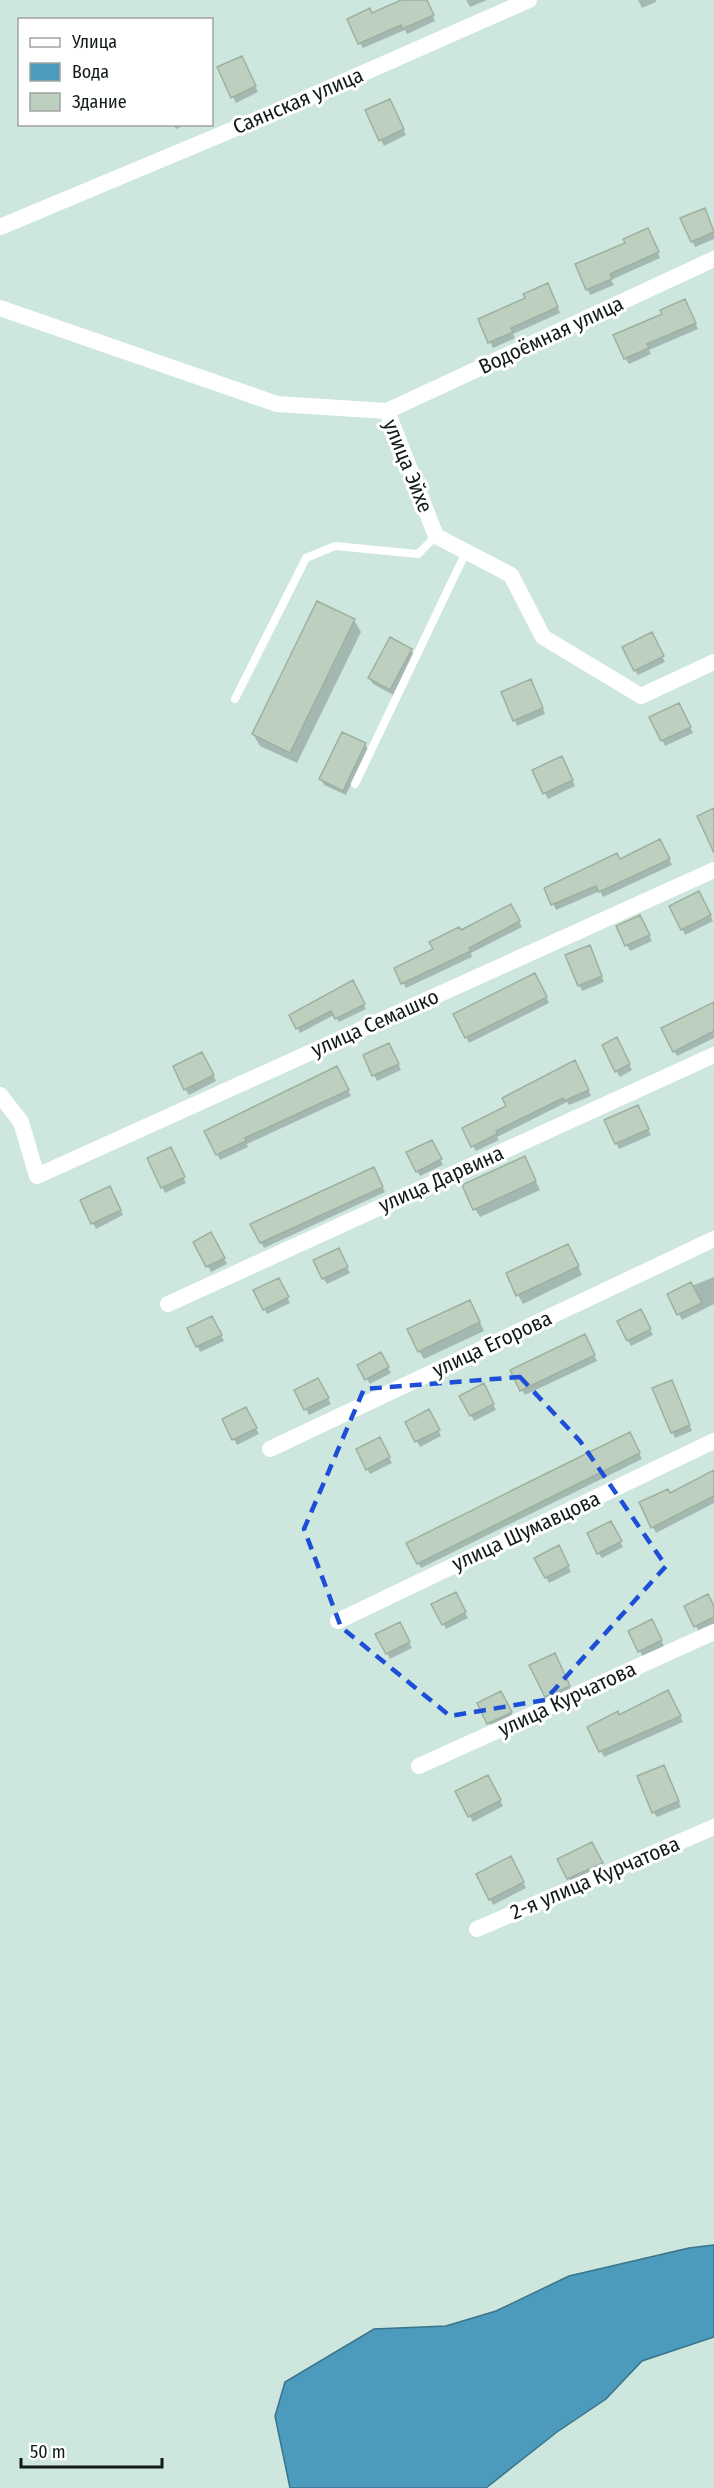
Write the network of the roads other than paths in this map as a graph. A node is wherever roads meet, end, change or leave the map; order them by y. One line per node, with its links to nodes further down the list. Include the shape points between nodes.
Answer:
1 (529, 0): 2 (street, Саянская улица)
2 (0, 227)
3 (714, 259): 5 (street, Водоёмная улица)
4 (0, 308): 5 (street, улица Эйхе, via 277,404)
5 (387, 411): 6 (street, улица Эйхе)
6 (436, 536): 7 (street, улица Эйхе); 9 (lane, via 418,554 335,546 306,558)
7 (466, 552): 8 (street, улица Эйхе, via 511,575 543,638 641,696); 10 (lane)
8 (714, 662)
9 (235, 699)
10 (355, 784)
11 (714, 870): 13 (street, улица Семашко, via 37,1176 21,1122)
12 (714, 1055): 15 (street, улица Дарвина)
13 (0, 1095)
14 (714, 1239): 17 (street, улица Егорова)
15 (168, 1304)
16 (714, 1441): 18 (street, улица Шумавцова)
17 (270, 1449)
18 (338, 1621)
19 (714, 1632): 20 (street, улица Курчатова)
20 (419, 1766)
21 (714, 1827): 22 (street, 2-я улица Курчатова)
22 (477, 1929)

